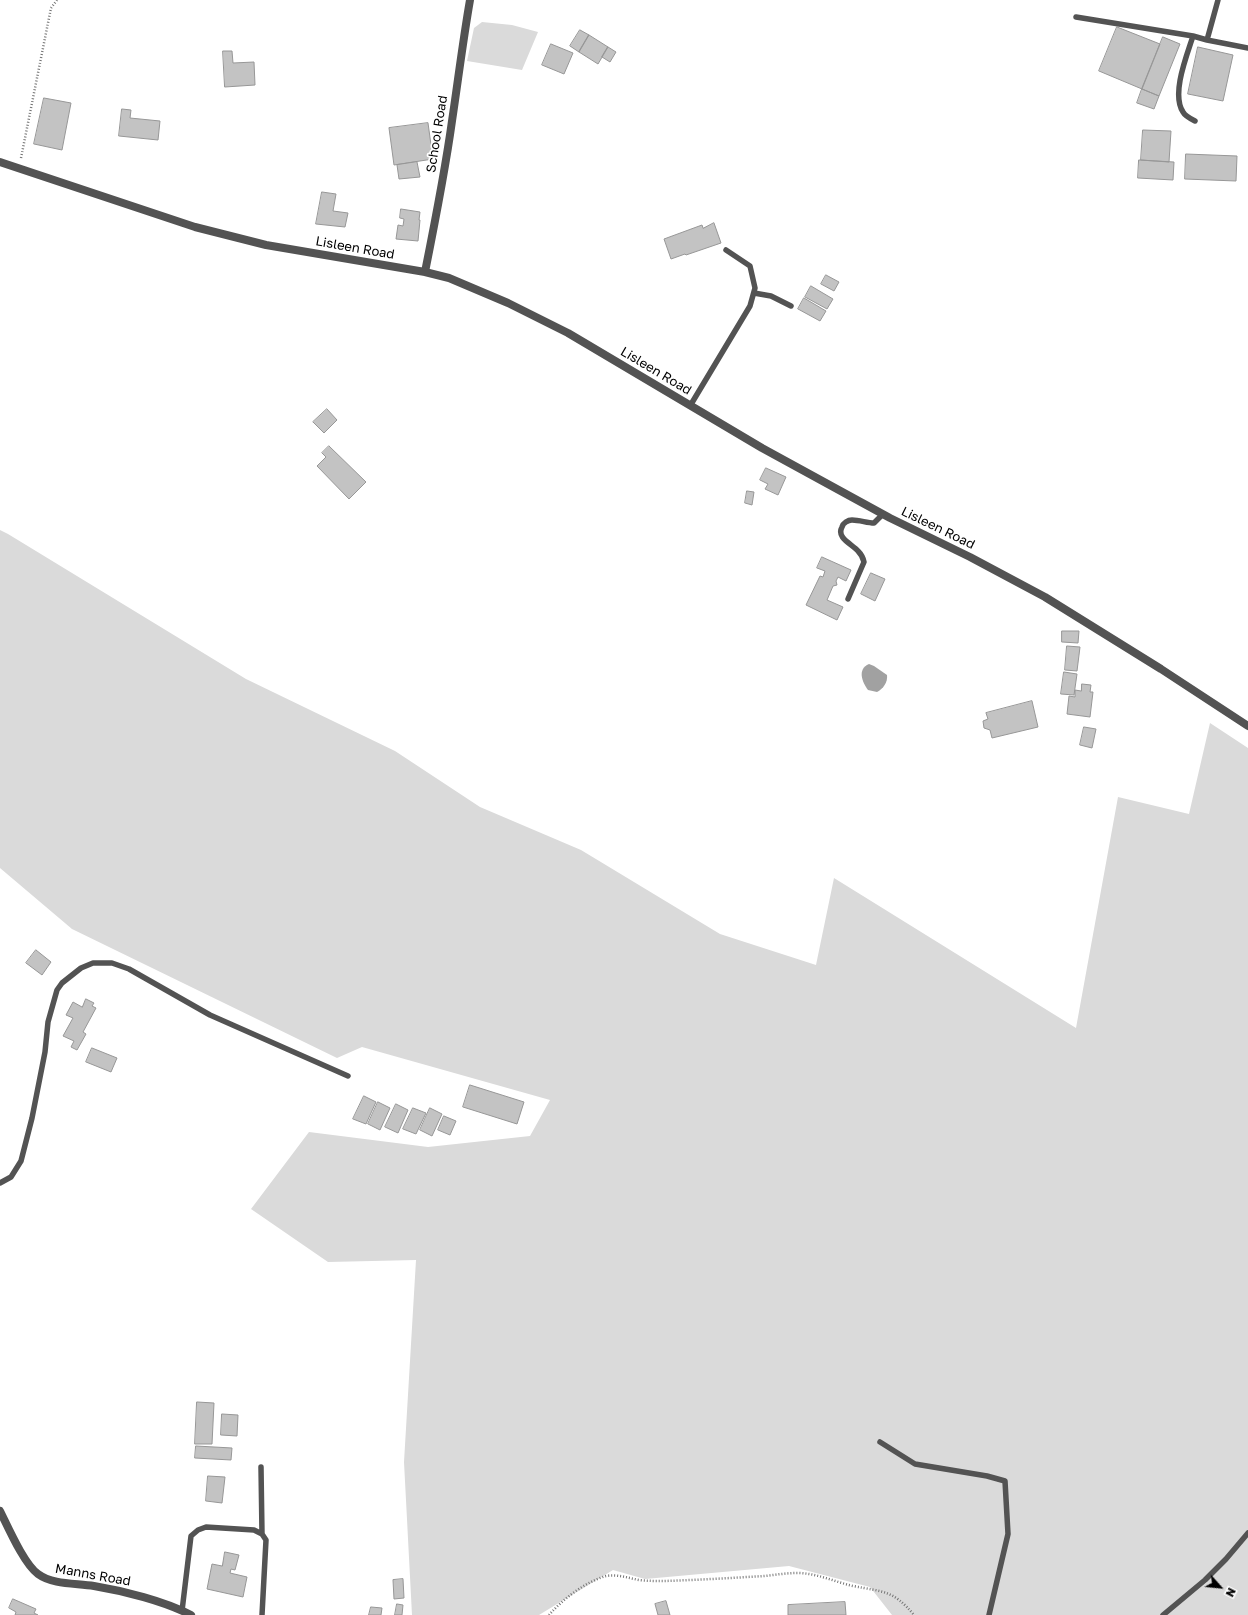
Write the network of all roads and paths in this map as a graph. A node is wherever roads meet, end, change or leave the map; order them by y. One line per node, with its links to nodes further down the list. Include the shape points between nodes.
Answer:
1 (57, 0): 10 (path, via 51,8)
2 (470, 0): 12 (street, School Road, via 439,202)
3 (1218, 0): 6 (lane)
4 (1076, 17): 5 (lane)
5 (1192, 36): 6 (lane); 8 (lane, via 1178,101 1183,113)
6 (1207, 40): 7 (lane)
7 (1248, 48)
8 (1195, 121)
9 (0, 162): 10 (street, Lisleen Road)
10 (19, 168): 12 (street, Lisleen Road, via 202,229 266,245)
11 (726, 250): 13 (lane, via 750,266)
12 (425, 272): 15 (street, Lisleen Road, via 455,280 568,333)
13 (754, 293): 14 (lane, via 771,296); 15 (lane, via 750,306)
14 (792, 306)
15 (690, 406): 16 (street, Lisleen Road)
16 (883, 514): 17 (lane, via 874,523 852,520 841,528 841,535 845,541 858,550 864,562); 18 (street, Lisleen Road, via 1045,597)
17 (848, 599)
18 (1248, 726)
19 (348, 1076): 20 (lane, via 210,1015 129,969 112,963 93,963 81,968 56,990 32,1118 21,1161 11,1177)
20 (0, 1183)
21 (880, 1442): 32 (lane, via 915,1464 1005,1481 1008,1534)
22 (261, 1467): 25 (lane)
23 (0, 1511): 26 (street, Manns Road, via 29,1565 37,1574 47,1579 95,1586 141,1597)
24 (1248, 1533): 27 (lane, via 1205,1580)
25 (262, 1534): 26 (lane, via 254,1530 206,1527 191,1536); 29 (lane, via 266,1540)
26 (182, 1611): 28 (street, Manns Road)
27 (1169, 1613): 33 (lane)
28 (191, 1615)
29 (262, 1615)
30 (549, 1615): 31 (path, via 574,1593 607,1576 671,1581 797,1573 814,1574 852,1586 883,1591 905,1604)
31 (914, 1615)
32 (989, 1615)
33 (1163, 1615)

